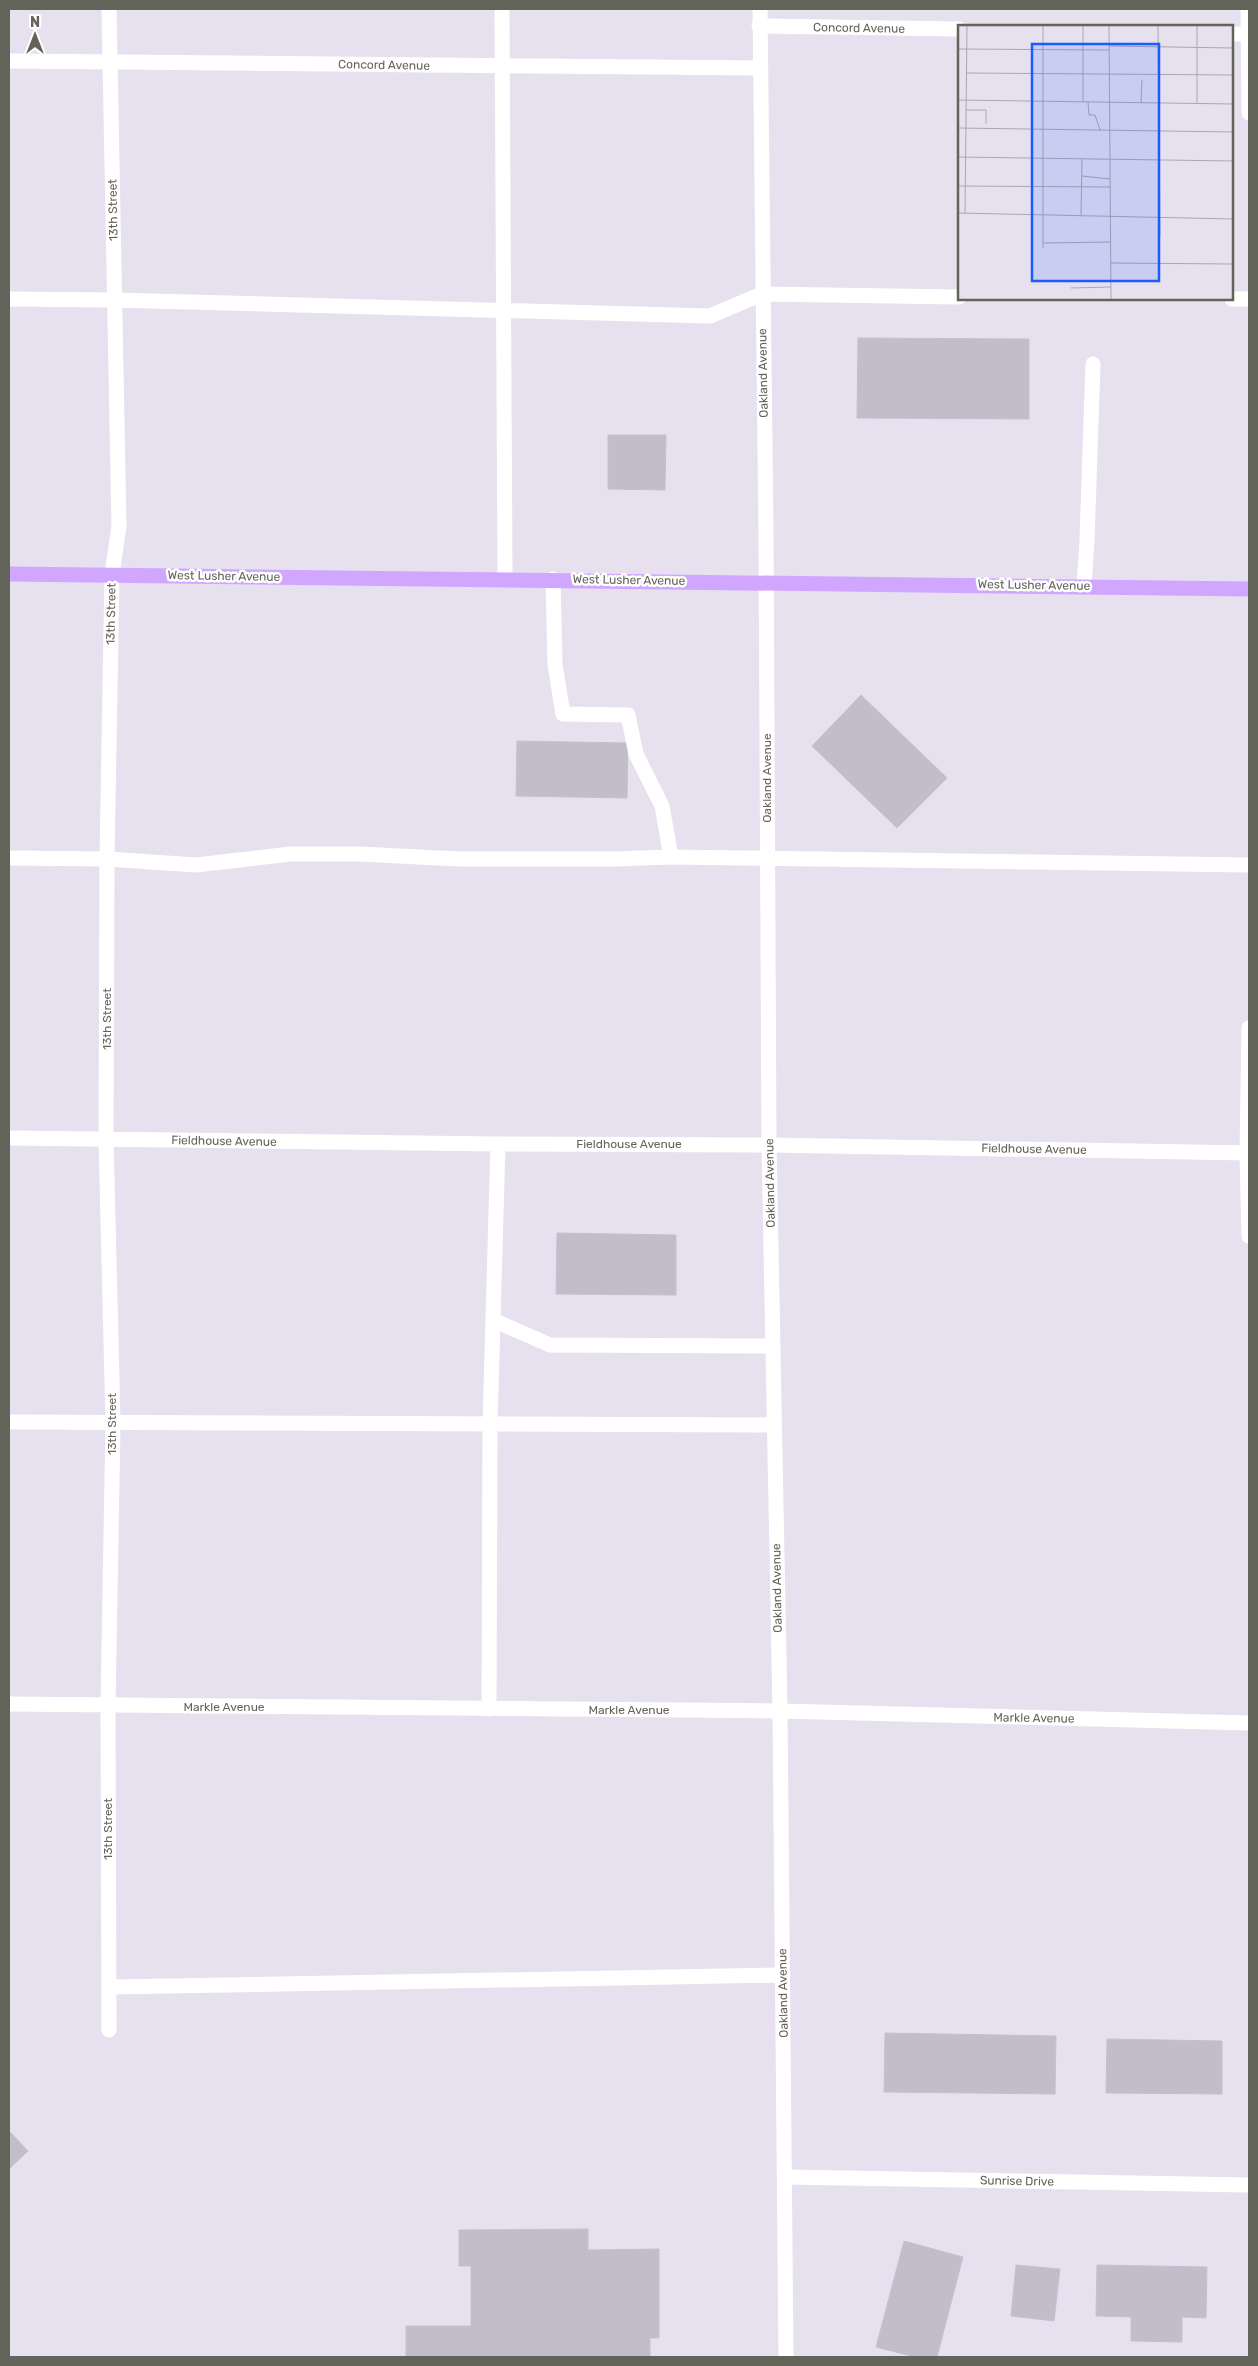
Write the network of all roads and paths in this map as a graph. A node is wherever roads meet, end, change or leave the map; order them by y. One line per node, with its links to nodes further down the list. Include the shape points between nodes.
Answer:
1 (110, 9): 10 (street, 13th Street)
2 (502, 9): 11 (street)
3 (760, 9): 5 (street, Oakland Avenue)
4 (1248, 9): 8 (street)
5 (759, 26): 6 (street, Concord Avenue); 12 (street, Oakland Avenue)
6 (958, 29)
7 (1233, 34): 8 (street)
8 (1249, 34): 13 (street)
9 (9, 61): 10 (street, Concord Avenue)
10 (110, 62): 11 (street, Concord Avenue); 19 (street, 13th Street)
11 (502, 66): 12 (street, Concord Avenue); 20 (street)
12 (760, 68): 14 (street, Oakland Avenue)
13 (1249, 113)
14 (762, 294): 15 (street); 20 (street, via 710,316); 26 (street, Oakland Avenue)
15 (958, 297)
16 (9, 299): 19 (street)
17 (1233, 299): 18 (street)
18 (1249, 299)
19 (114, 300): 20 (street); 23 (street, 13th Street, via 118,526)
20 (503, 310): 24 (street)
21 (1093, 364): 27 (street)
22 (9, 574): 23 (main road, West Lusher Avenue)
23 (112, 575): 24 (main road, West Lusher Avenue); 32 (street, 13th Street)
24 (505, 579): 25 (main road, West Lusher Avenue)
25 (554, 579): 26 (main road, West Lusher Avenue); 29 (street, via 555,665 563,714 628,715 636,754 662,806)
26 (766, 582): 27 (main road, West Lusher Avenue); 31 (street, Oakland Avenue)
27 (1084, 586): 28 (main road, West Lusher Avenue)
28 (1249, 589)
29 (670, 857): 31 (street); 32 (street, via 459,859 290,854 196,865)
30 (9, 858): 32 (street)
31 (768, 858): 33 (street); 38 (street, Oakland Avenue)
32 (107, 859): 36 (street, 13th Street)
33 (1249, 865)
34 (1249, 1028): 39 (street)
35 (9, 1138): 36 (street, Fieldhouse Avenue)
36 (106, 1139): 37 (street, Fieldhouse Avenue); 44 (street, 13th Street)
37 (498, 1144): 38 (street, Fieldhouse Avenue); 41 (street)
38 (769, 1145): 39 (street, Fieldhouse Avenue); 42 (street, Oakland Avenue)
39 (1248, 1153): 40 (street)
40 (1249, 1236)
41 (493, 1320): 42 (street, via 550,1345); 45 (street)
42 (772, 1346): 46 (street, Oakland Avenue)
43 (9, 1422): 44 (street)
44 (113, 1423): 45 (street); 48 (street, 13th Street)
45 (490, 1424): 46 (street); 49 (street)
46 (774, 1425): 50 (street, Oakland Avenue)
47 (9, 1704): 48 (street, Markle Avenue)
48 (108, 1706): 49 (street, Markle Avenue); 53 (street, 13th Street)
49 (489, 1709): 50 (street, Markle Avenue)
50 (780, 1712): 51 (street, Markle Avenue); 52 (street, Oakland Avenue)
51 (1249, 1723)
52 (783, 1975): 53 (street); 55 (street, Oakland Avenue)
53 (109, 1987): 54 (street, 13th Street)
54 (109, 2030)
55 (785, 2177): 56 (street, Sunrise Drive); 57 (street, Oakland Avenue)
56 (1249, 2185)
57 (786, 2357)

